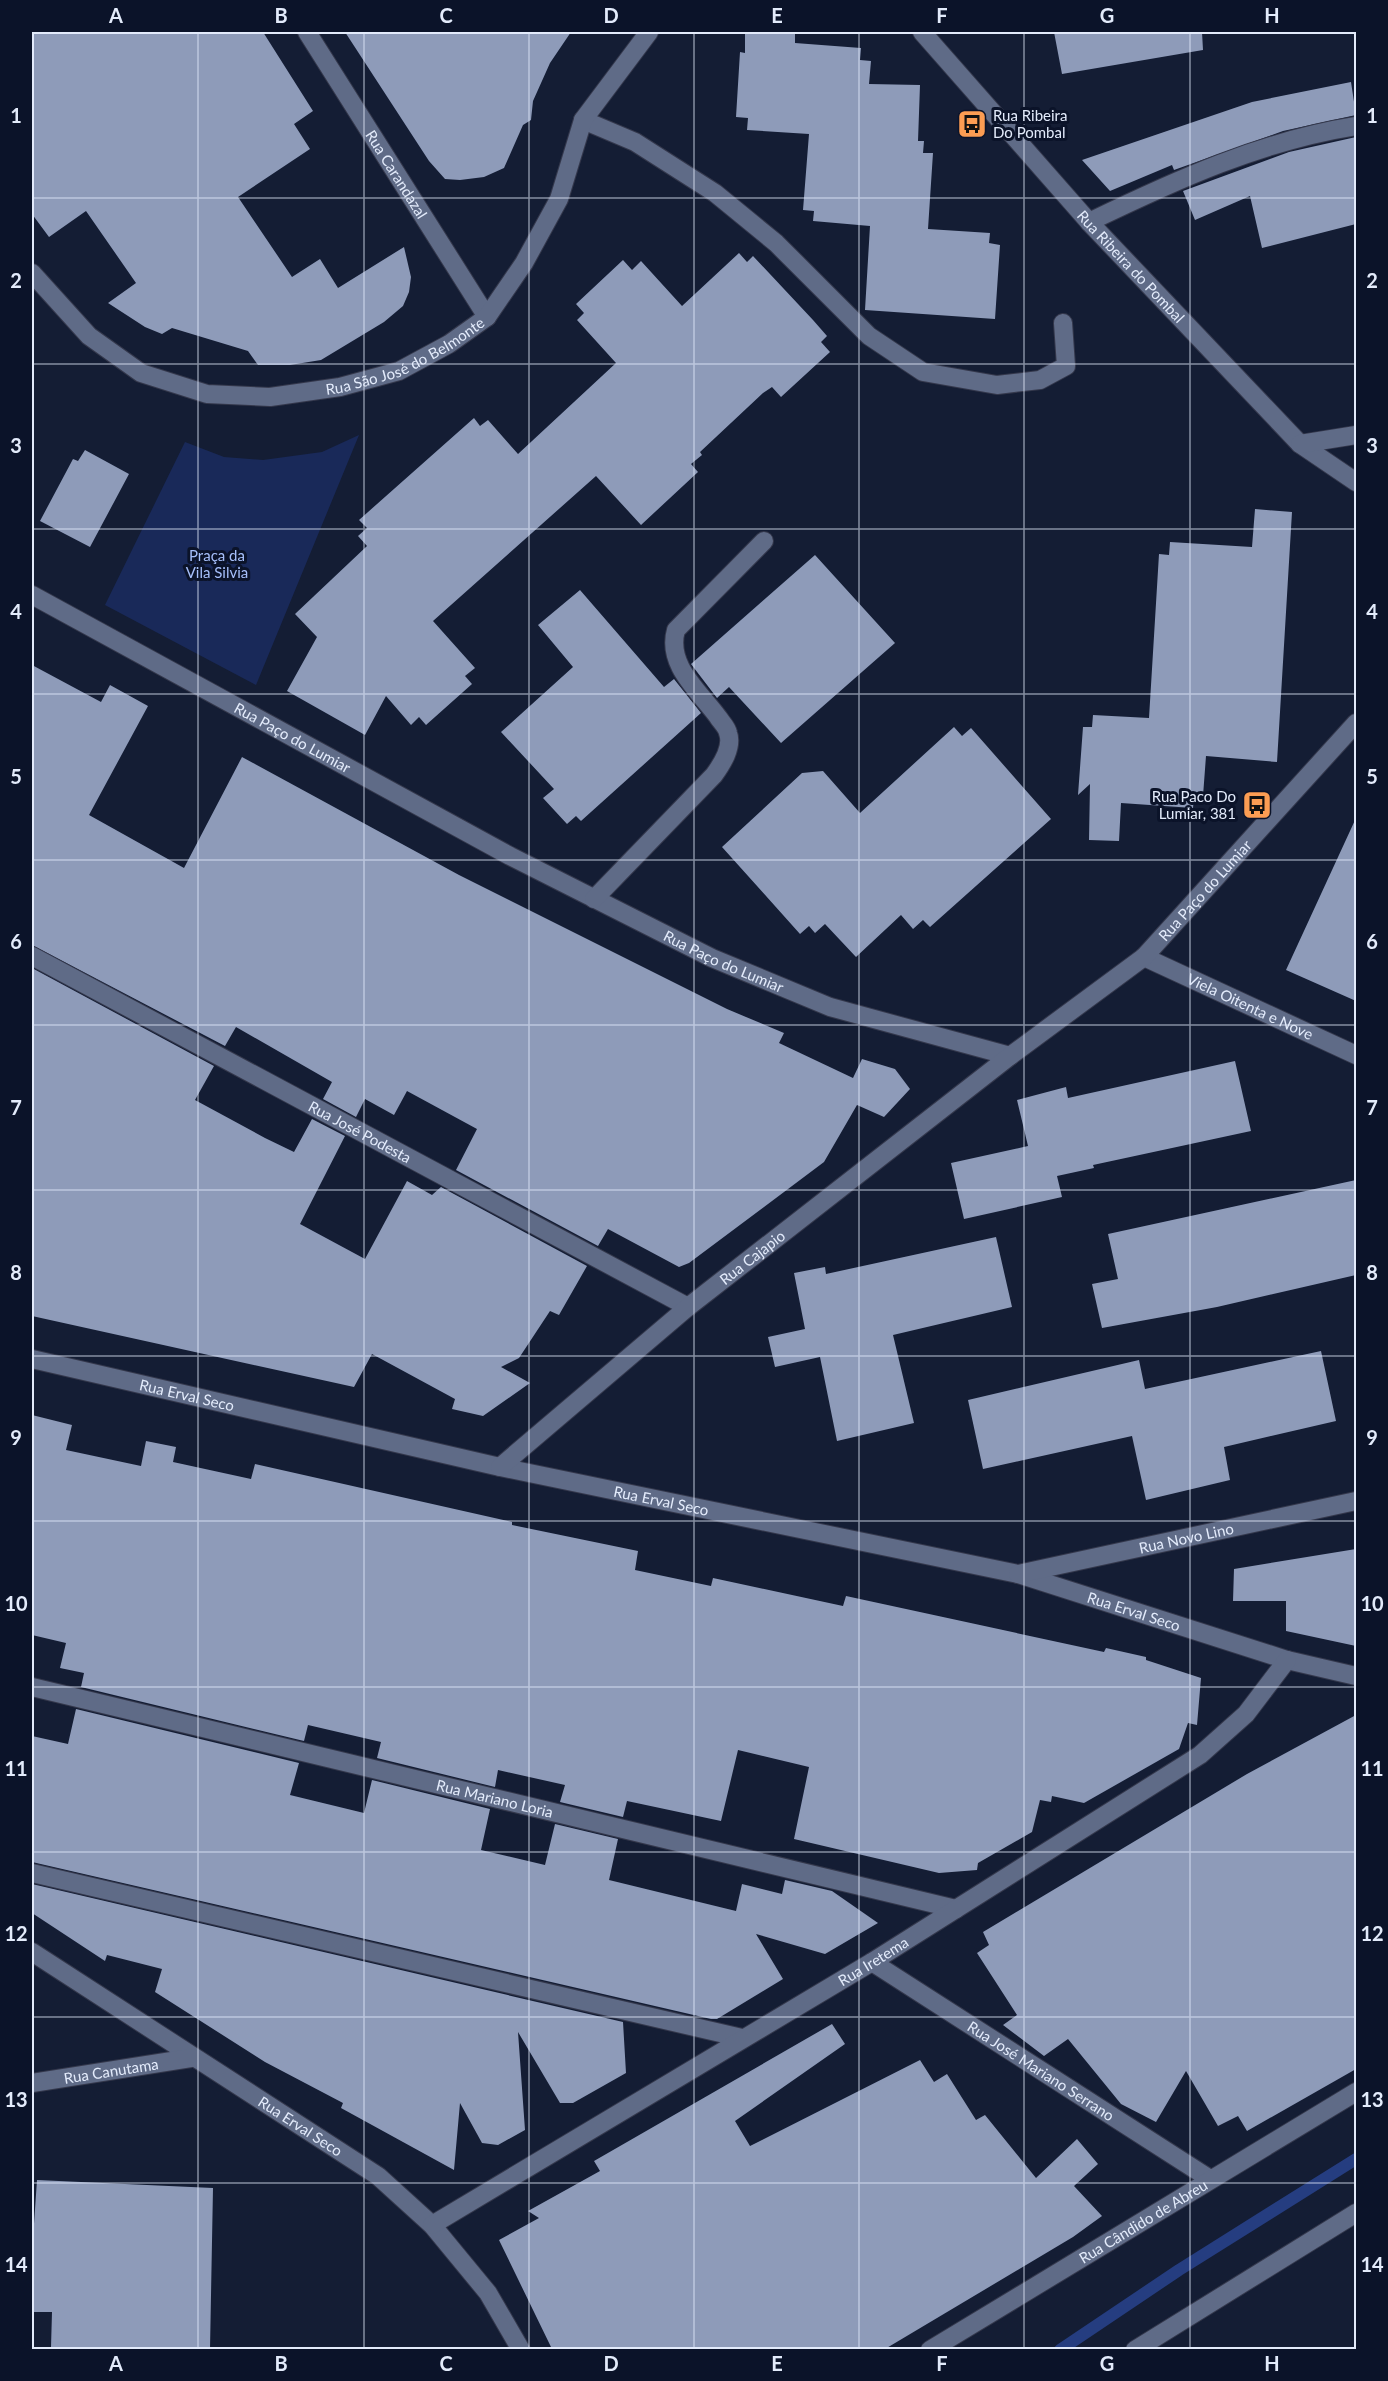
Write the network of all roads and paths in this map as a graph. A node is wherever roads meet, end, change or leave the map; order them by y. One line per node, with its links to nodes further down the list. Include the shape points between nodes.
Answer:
1 (307, 32): 8 (street, Rua Carandazal)
2 (649, 32): 4 (street, Rua São José do Belmonte)
3 (922, 32): 6 (street, Rua Ribeira do Pombal)
4 (583, 120): 8 (street, Rua São José do Belmonte, via 559,199 524,264); 9 (street, via 635,142 715,193 776,243 869,336 923,372 997,385 1040,380 1066,366)
5 (1356, 126): 6 (street, via 1292,138 1189,174)
6 (1089, 222): 11 (street, Rua Ribeira do Pombal)
7 (32, 273): 8 (street, Rua São José do Belmonte, via 89,336 141,373 207,394 270,397 340,387 399,371 449,344)
8 (487, 317)
9 (1063, 323)
10 (1356, 435): 11 (street)
11 (1300, 444): 12 (street, Rua Ribeira do Pombal)
12 (1356, 482)
13 (765, 541): 16 (street, via 676,630 672,645 675,658 698,694 728,732 729,745 722,764)
14 (32, 595): 16 (street, Rua Paço do Lumiar)
15 (1356, 723): 18 (street, Rua Paço do Lumiar)
16 (594, 899): 20 (street, Rua Paço do Lumiar, via 711,958 830,1007)
17 (32, 956): 21 (street, Rua José Podesta)
18 (1144, 957): 19 (street, Viela Oitenta e Nove); 20 (street, Rua Paço do Lumiar)
19 (1356, 1054)
20 (1010, 1056): 21 (street, Rua Cajapio)
21 (688, 1306): 23 (street, Rua Cajapio)
22 (32, 1358): 23 (street, Rua Erval Seco)
23 (500, 1467): 25 (street, Rua Erval Seco)
24 (1356, 1501): 25 (street, Rua Novo Lino)
25 (1018, 1574): 26 (street, Rua Erval Seco)
26 (1287, 1660): 27 (street, Rua Erval Seco); 30 (street, Rua Iretema, via 1246,1714 1200,1755)
27 (1356, 1676)
28 (32, 1687): 30 (street, Rua Mariano Loria)
29 (32, 1873): 33 (street)
30 (956, 1909): 32 (street, Rua Iretema)
31 (32, 1952): 34 (street, Rua Erval Seco)
32 (872, 1962): 33 (street, Rua Iretema); 37 (street, Rua José Mariano Serrano)
33 (742, 2038): 39 (street, Rua Iretema)
34 (191, 2058): 35 (street, Rua Canutama); 39 (street, Rua Erval Seco, via 378,2176)
35 (32, 2083)
36 (1356, 2092): 37 (street, Rua Cândido de Abreu)
37 (1210, 2179): 41 (street, Rua Cândido de Abreu)
38 (1356, 2213): 42 (street)
39 (432, 2225): 40 (street, Rua Erval Seco, via 488,2293)
40 (521, 2349)
41 (930, 2349)
42 (1135, 2349)

